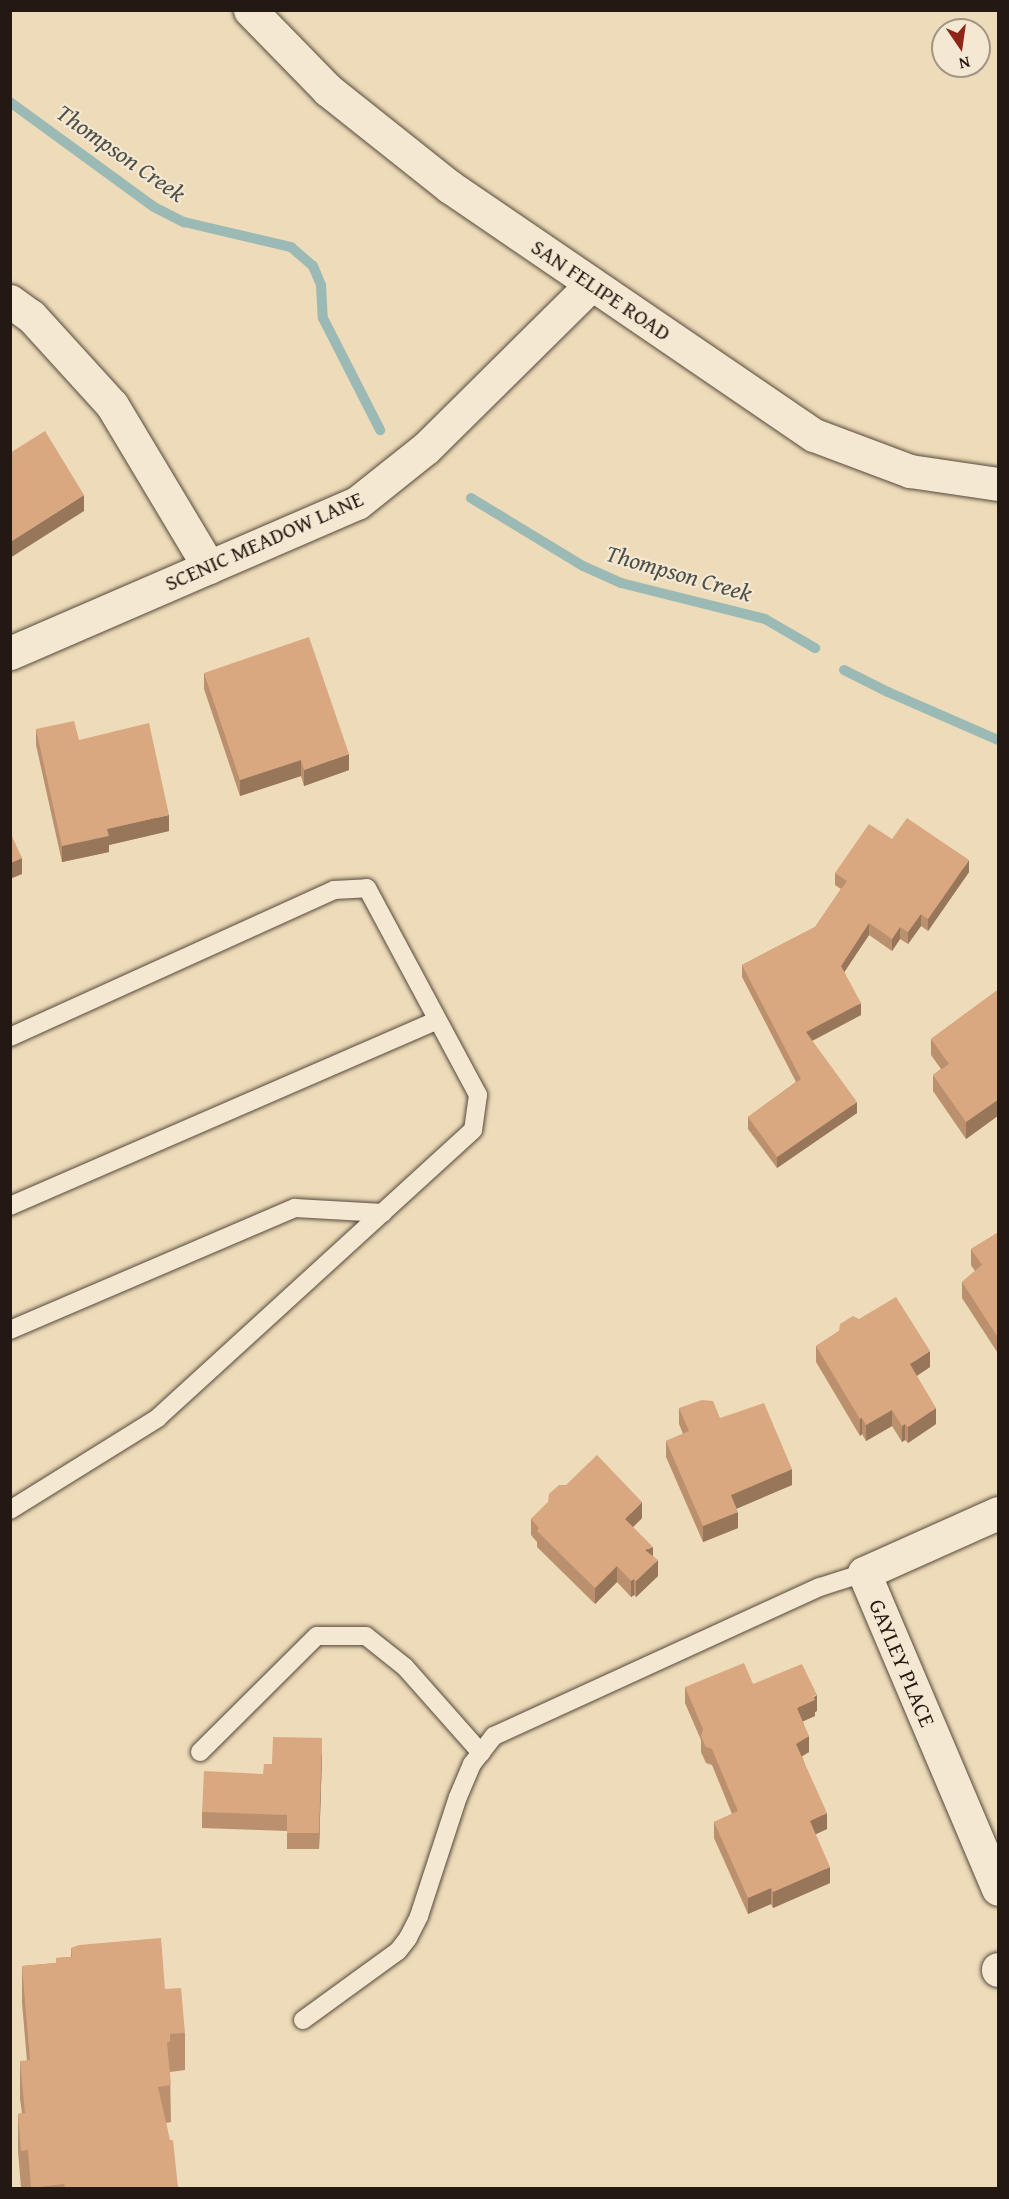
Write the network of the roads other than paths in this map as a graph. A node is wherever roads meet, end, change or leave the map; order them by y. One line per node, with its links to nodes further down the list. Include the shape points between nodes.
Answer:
1 (250, 10): 2 (street, SAN FELIPE ROAD, via 328,90 450,187)
2 (592, 284): 4 (street, SAN FELIPE ROAD, via 814,435 910,471); 5 (street, SCENIC MEADOW LANE, via 426,448 357,503)
3 (10, 301): 5 (street, via 32,316 112,405)
4 (999, 484)
5 (209, 567): 6 (street, SCENIC MEADOW LANE)
6 (10, 653)
7 (437, 1020): 8 (lane, via 367,888 334,890); 9 (lane); 10 (lane, via 478,1095 473,1130)
8 (10, 1037)
9 (10, 1206)
10 (383, 1213): 11 (lane, via 294,1208); 12 (lane, via 158,1418)
11 (10, 1330)
12 (10, 1510)
13 (999, 1513): 14 (street, GAYLEY PLACE)
14 (864, 1574): 16 (lane, via 820,1587 555,1707 494,1736); 17 (street, GAYLEY PLACE)
15 (200, 1752): 16 (lane, via 317,1636 366,1636 405,1667)
16 (481, 1753): 18 (lane, via 458,1797 419,1916 408,1938 398,1951)
17 (999, 1889)
18 (303, 2020)

